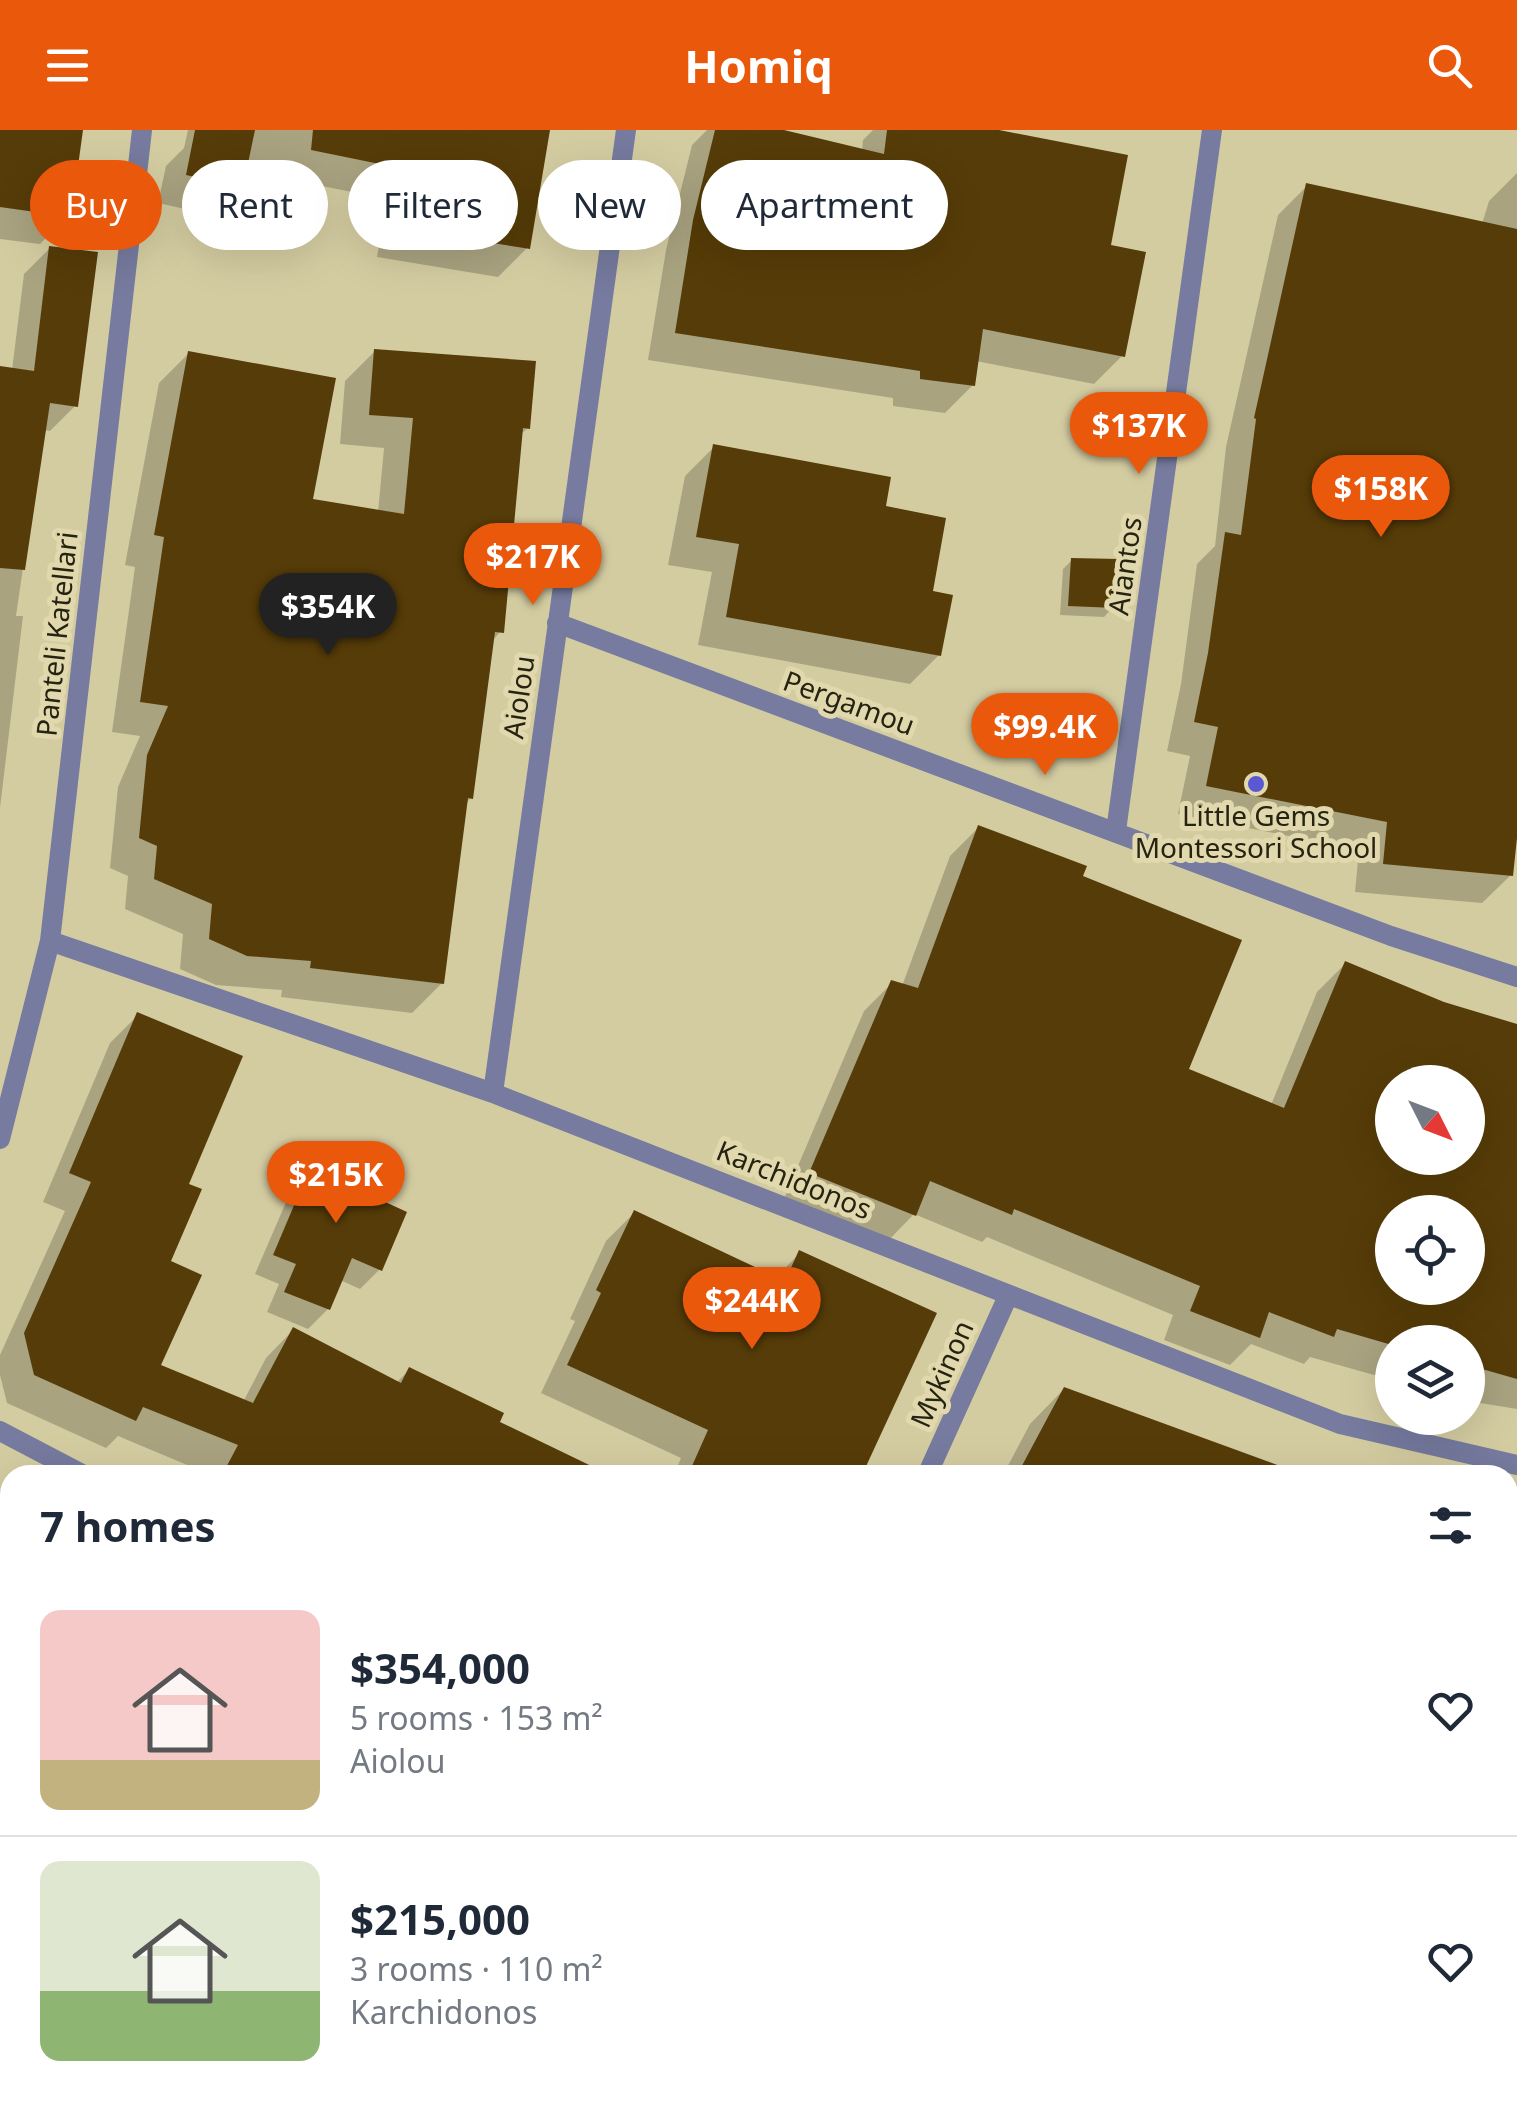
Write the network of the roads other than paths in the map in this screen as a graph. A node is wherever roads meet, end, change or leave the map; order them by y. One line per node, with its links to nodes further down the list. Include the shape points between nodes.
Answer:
1 (142, 130): 6 (street, Panteli Katellari)
2 (626, 130): 4 (street, Aiolou)
3 (1212, 130): 5 (street, Aiantos)
4 (556, 623): 5 (street, Pergamou); 8 (street, Aiolou)
5 (1116, 830): 7 (street, Pergamou)
6 (50, 941): 8 (street, Karchidonos); 9 (street, Panteli Katellari)
7 (1517, 977)
8 (493, 1093): 10 (street, Karchidonos)
9 (0, 1140)
10 (1008, 1296): 12 (street, Karchidonos, via 1340,1424); 14 (street, Mykinon)
11 (0, 1431): 13 (street)
12 (1460, 1454): 15 (street); 16 (street, Karchidonos)
13 (65, 1465)
14 (932, 1465)
15 (1456, 1465)
16 (1512, 1465)

